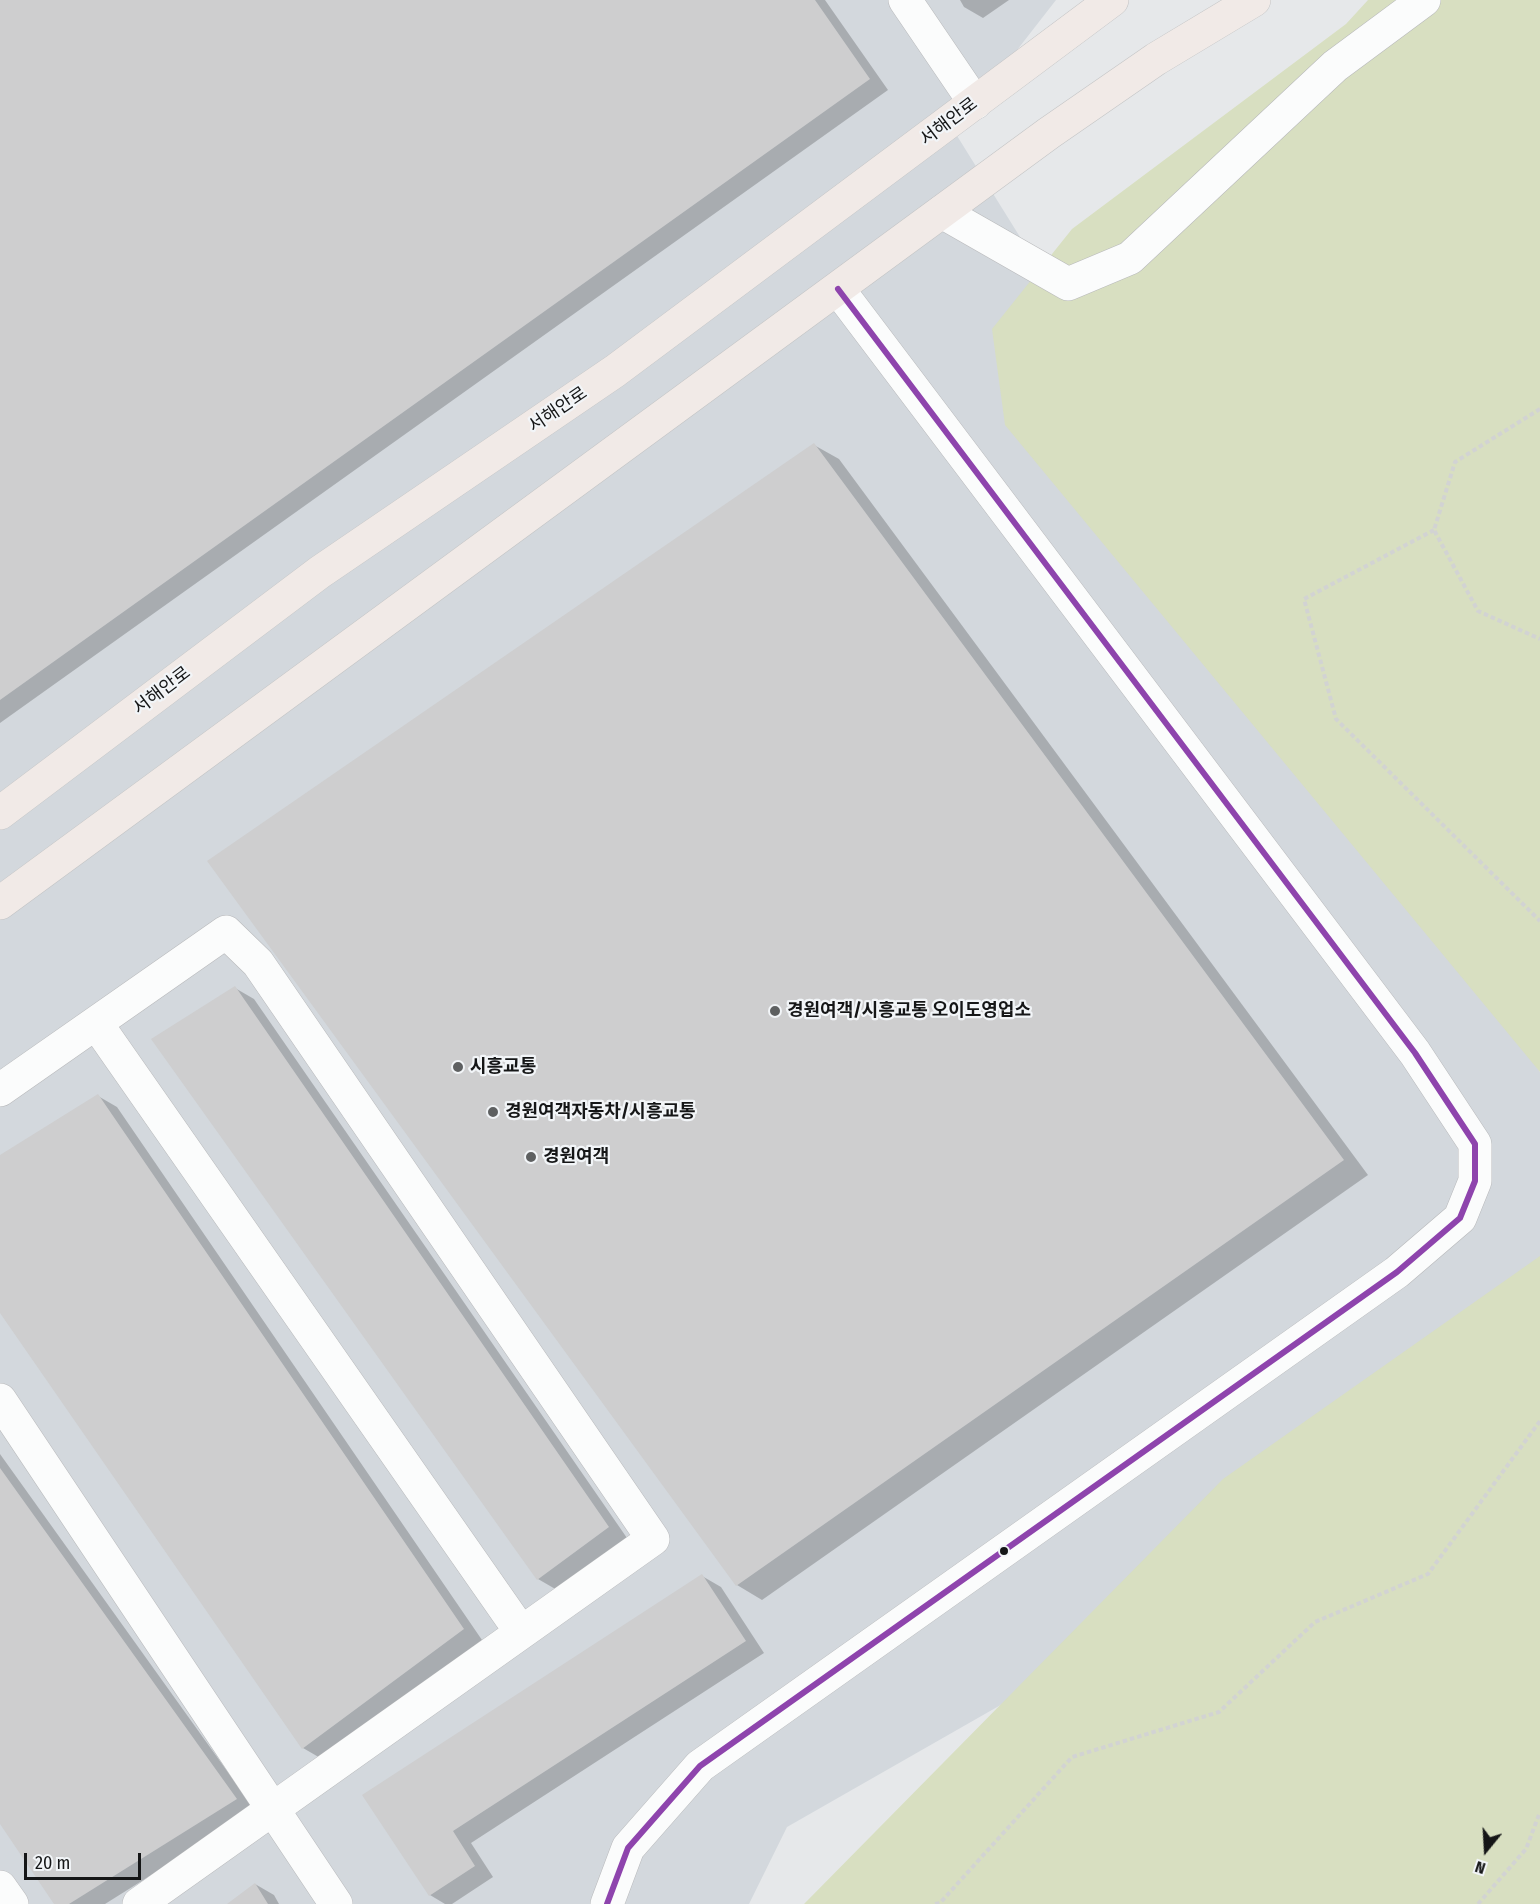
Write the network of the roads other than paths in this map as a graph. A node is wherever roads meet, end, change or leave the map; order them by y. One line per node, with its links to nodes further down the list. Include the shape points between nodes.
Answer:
1 (905, 0): 5 (street)
2 (1112, 0): 5 (main road, 서해안로)
3 (1254, 0): 6 (main road, via 1147,66)
4 (1424, 0): 6 (street, via 1335,66 1130,258 1068,284)
5 (975, 103): 8 (main road, 서해안로, via 615,371 320,572)
6 (942, 212): 7 (main road)
7 (838, 289): 9 (main road); 19 (street, via 1415,1053 1474,1143 1475,1181 1460,1218 1397,1272 700,1766 628,1848)
8 (0, 813)
9 (0, 903)
10 (96, 1023): 11 (street); 13 (street); 13 (street, via 226,932 258,963 653,1539)
11 (0, 1090)
12 (0, 1400): 14 (street)
13 (521, 1632): 14 (street)
14 (272, 1809): 17 (street); 18 (street)
15 (0, 1887): 16 (street)
16 (12, 1904)
17 (139, 1904)
18 (336, 1904)
19 (607, 1904)

